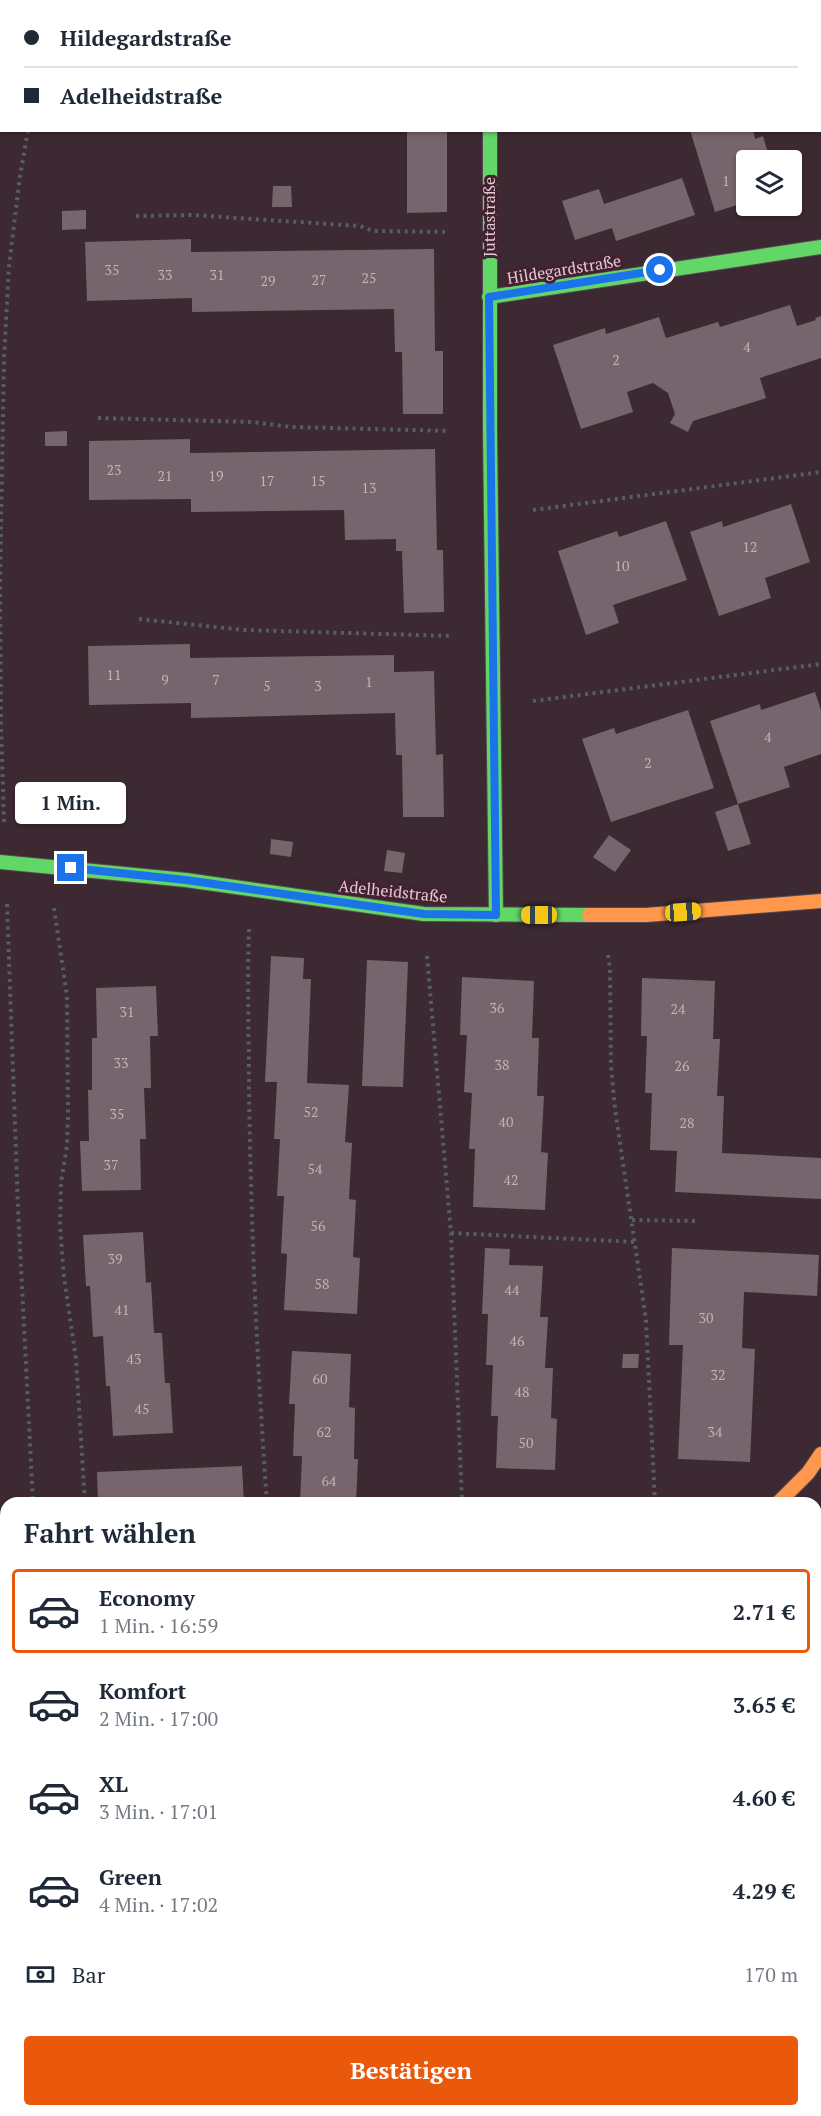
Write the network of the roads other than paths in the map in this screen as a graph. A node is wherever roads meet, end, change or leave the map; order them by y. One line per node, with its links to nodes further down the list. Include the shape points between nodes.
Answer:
1 (490, 132): 3 (street, Juttastraße)
2 (821, 247): 3 (street, Hildegardstraße)
3 (489, 297): 6 (street, Juttastraße)
4 (3, 862): 6 (street, Adelheidstraße, via 186,880 424,914)
5 (821, 901): 6 (street, Adelheidstraße, via 646,915)
6 (496, 915)
7 (821, 1454): 8 (street)
8 (784, 1497)

